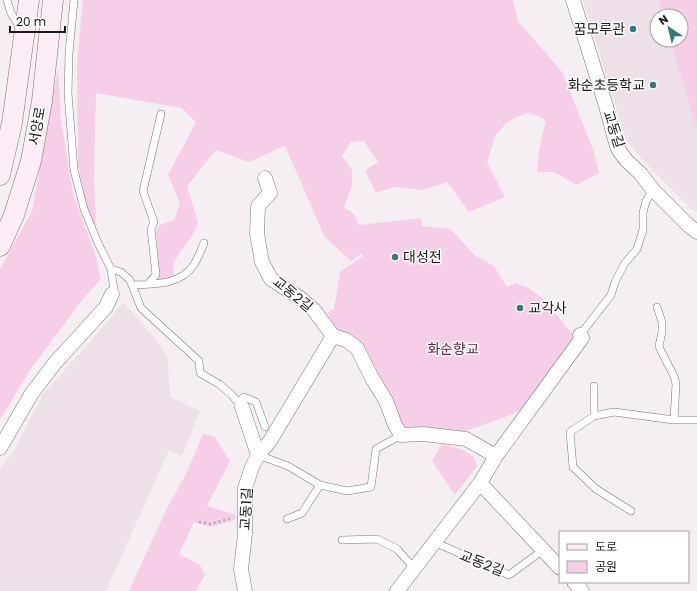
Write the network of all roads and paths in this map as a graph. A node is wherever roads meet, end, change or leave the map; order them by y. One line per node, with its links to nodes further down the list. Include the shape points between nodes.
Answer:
1 (7, 0): 6 (lane, via 11,13)
2 (29, 0): 6 (main road, 서양로)
3 (53, 0): 13 (main road, 서양로, via 42,101 31,161 14,215)
4 (74, 0): 14 (lane, via 68,93 74,170 84,209)
5 (573, 0): 10 (street, 교동길, via 618,149)
6 (24, 35): 8 (main road, 서양로, via 12,124)
7 (161, 114): 15 (lane, via 143,191 154,222 151,229 156,275)
8 (0, 175)
9 (265, 178): 20 (street, 교동2길, via 270,194 258,206 256,234 262,262 271,279 314,310)
10 (653, 190): 11 (street, 교동길); 19 (lane, via 646,201 643,230 637,249 625,263 611,295)
11 (697, 232)
12 (204, 243): 15 (lane, via 193,266 180,278)
13 (0, 246)
14 (112, 269): 16 (lane, via 121,272); 17 (lane)
15 (148, 284): 16 (lane)
16 (132, 285): 22 (lane, via 141,308 199,361 200,373 219,384)
17 (112, 294): 28 (street, via 106,307 55,363 32,393)
18 (657, 307): 24 (lane, via 662,322 659,346 676,384)
19 (580, 335): 30 (street, via 582,338)
20 (334, 336): 27 (street, 교동2길, via 346,340 357,348); 29 (street, 교동1길, via 270,440)
21 (594, 386): 23 (lane)
22 (240, 404): 26 (lane, via 244,397 256,402); 29 (street)
23 (594, 416): 24 (lane, via 614,412); 34 (lane, via 570,432 573,467 596,489)
24 (674, 420): 25 (lane)
25 (697, 420)
26 (265, 427)
27 (401, 435): 30 (street, via 423,434 466,439); 32 (lane, via 376,450 371,487 347,491)
28 (0, 448)
29 (258, 455): 32 (lane, via 288,466); 33 (street, 교동1길, via 245,488)
30 (496, 456): 31 (street)
31 (480, 483): 38 (street); 39 (street)
32 (320, 485): 35 (lane, via 302,513)
33 (245, 501): 36 (path, via 241,502 238,519 211,524); 43 (street, 교동1길, via 241,569)
34 (631, 511)
35 (286, 519)
36 (199, 522)
37 (342, 540): 41 (lane, via 377,539 397,549)
38 (434, 542): 39 (lane, 교동2길, via 509,575); 41 (street)
39 (543, 550): 40 (street)
40 (559, 567)
41 (414, 568): 44 (street)
42 (575, 583): 45 (street)
43 (245, 591)
44 (397, 591)
45 (582, 591)

